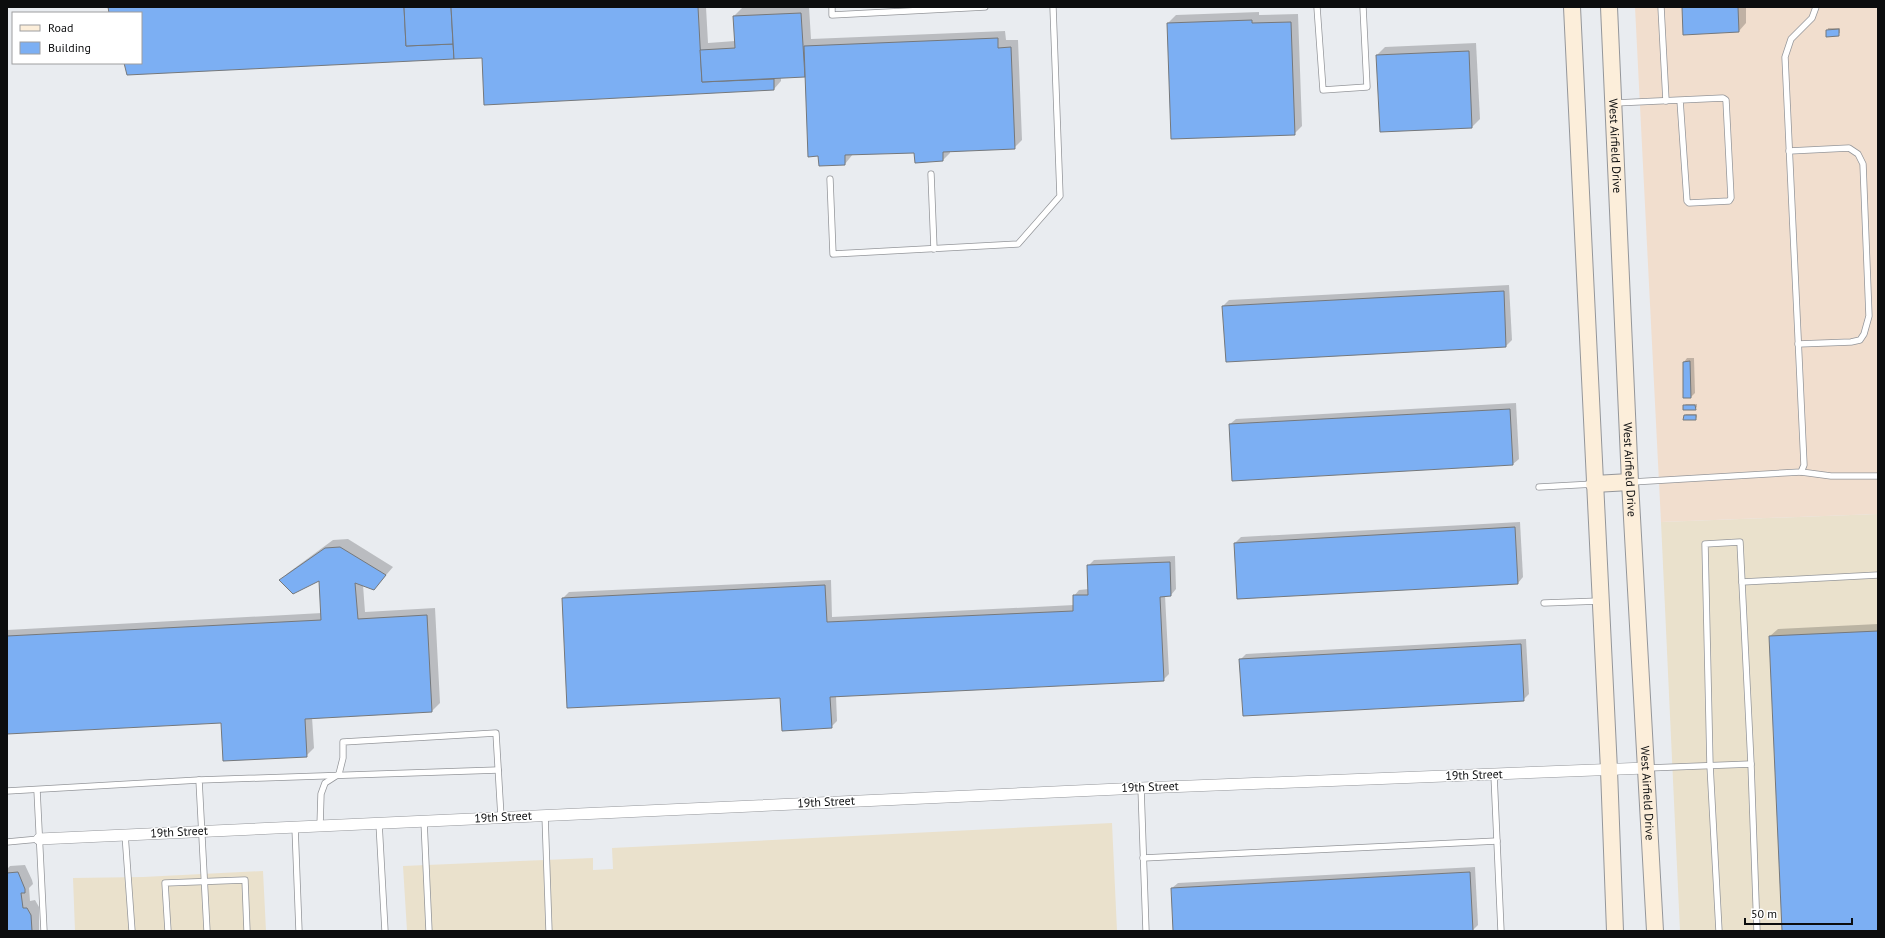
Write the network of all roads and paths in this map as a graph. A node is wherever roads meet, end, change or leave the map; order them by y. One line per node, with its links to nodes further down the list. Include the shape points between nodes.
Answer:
1 (832, 7): 2 (lane, via 832,15)
2 (985, 7)
3 (1053, 7): 16 (lane, via 1060,196 1018,244)
4 (1317, 7): 5 (lane, via 1322,90 1368,87)
5 (1363, 7)
6 (1572, 7): 21 (street)
7 (1609, 7): 12 (street, West Airfield Drive)
8 (1661, 7): 11 (lane)
9 (1816, 7): 13 (lane, via 1812,18 1791,39 1785,57)
10 (1680, 100): 10 (lane, via 1726,100 1731,198 1729,201 1687,201); 11 (lane)
11 (1666, 101): 12 (lane)
12 (1613, 103): 20 (street, West Airfield Drive)
13 (1789, 151): 17 (lane); 17 (lane, via 1849,148 1858,154 1863,164 1869,316 1864,334 1860,340 1851,342)
14 (931, 174): 16 (lane)
15 (830, 179): 16 (lane, via 833,254)
16 (934, 248)
17 (1798, 344): 18 (lane, via 1804,465)
18 (1801, 472): 19 (lane, via 1831,476); 20 (lane)
19 (1878, 476)
20 (1630, 482): 21 (street); 29 (street, West Airfield Drive)
21 (1594, 484): 22 (lane); 25 (street)
22 (1539, 487)
23 (1878, 575): 24 (lane)
24 (1742, 582): 27 (lane); 28 (lane, via 1740,542 1705,544)
25 (1600, 601): 26 (lane); 31 (street)
26 (1544, 603)
27 (1750, 764): 28 (lane); 65 (lane)
28 (1710, 765): 29 (lane); 64 (lane)
29 (1646, 768): 31 (street, 19th Street); 63 (street, West Airfield Drive)
30 (498, 770): 32 (lane); 32 (lane, via 496,733 343,742); 39 (lane)
31 (1609, 770): 33 (street, 19th Street); 62 (street)
32 (339, 774): 34 (lane); 42 (lane, via 325,783 321,794)
33 (1494, 775): 35 (street, 19th Street); 47 (lane)
34 (199, 780): 36 (lane); 44 (lane)
35 (1141, 788): 38 (street, 19th Street); 49 (lane)
36 (37, 790): 37 (lane); 46 (lane)
37 (7, 791)
38 (545, 815): 39 (street, 19th Street); 59 (lane)
39 (501, 817): 40 (street, 19th Street)
40 (424, 821): 41 (street, 19th Street); 58 (lane)
41 (379, 823): 42 (street, 19th Street); 57 (lane)
42 (320, 826): 43 (street, 19th Street)
43 (295, 827): 44 (street, 19th Street); 56 (lane)
44 (201, 831): 45 (street, 19th Street); 50 (lane)
45 (125, 834): 46 (street, 19th Street); 52 (lane)
46 (39, 839): 48 (lane, 19th Street); 51 (lane)
47 (1497, 841): 49 (lane); 61 (lane)
48 (7, 842)
49 (1143, 858): 60 (lane)
50 (204, 881): 53 (lane, via 165,883); 54 (lane); 55 (lane, via 245,880)
51 (44, 931)
52 (132, 931)
53 (168, 931)
54 (207, 931)
55 (247, 931)
56 (299, 931)
57 (384, 931)
58 (429, 931)
59 (550, 931)
60 (1146, 931)
61 (1501, 931)
62 (1615, 931)
63 (1655, 931)
64 (1718, 931)
65 (1757, 931)

